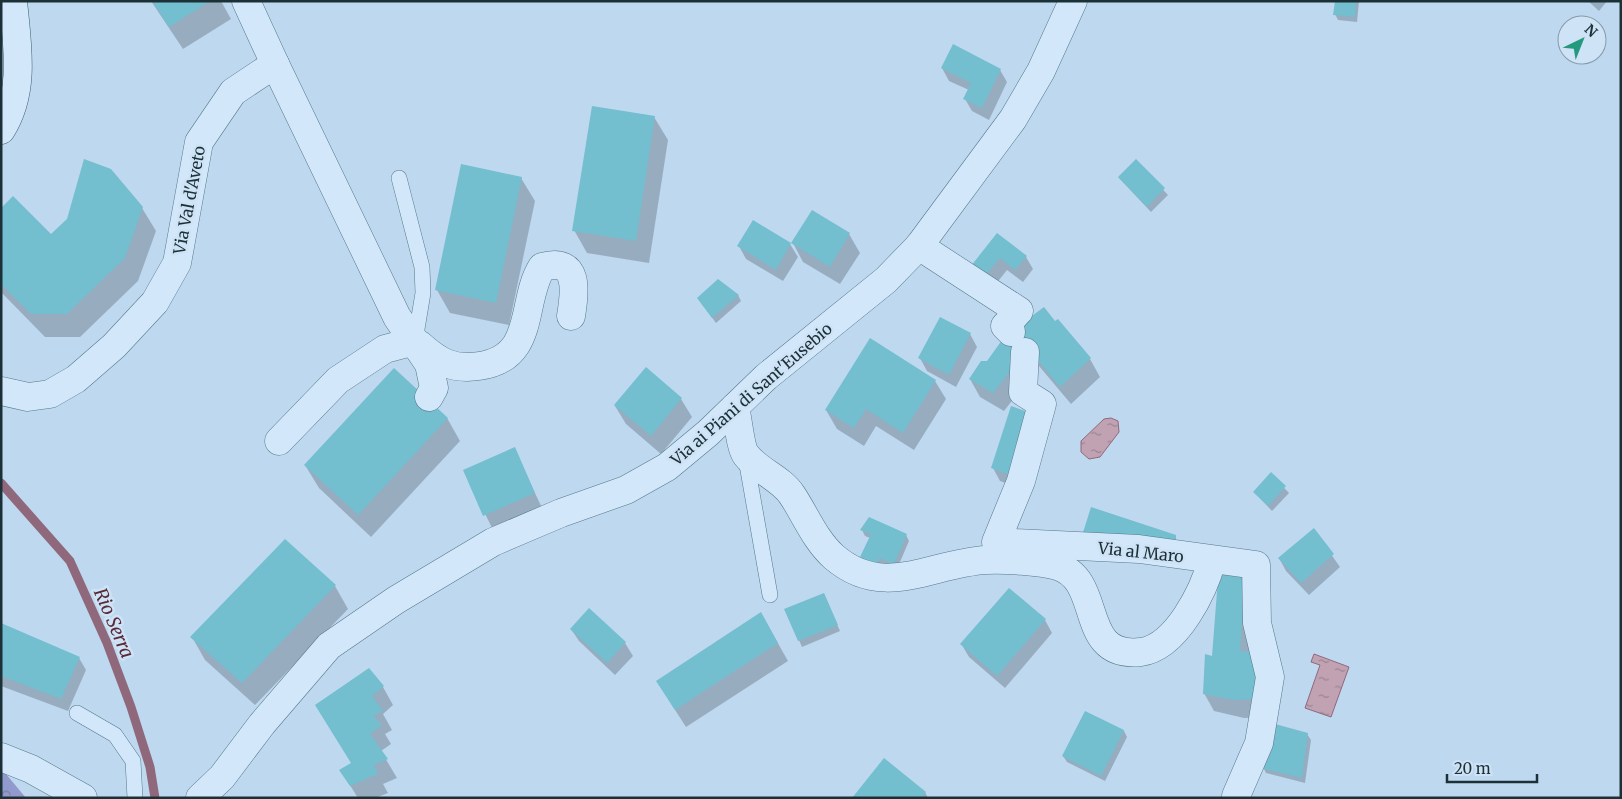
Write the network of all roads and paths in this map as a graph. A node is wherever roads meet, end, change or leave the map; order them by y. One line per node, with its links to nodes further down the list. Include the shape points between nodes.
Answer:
1 (13, 1): 5 (street, via 19,68 15,96)
2 (246, 1): 4 (street)
3 (1073, 1): 7 (street, Via ai Piani di Sant'Eusebio, via 1041,71 1013,119)
4 (275, 64): 9 (street, via 397,317); 10 (street, Via Val d'Aveto, via 233,92 198,142 177,263 155,302 114,346 76,379 50,394 28,398)
5 (1, 130)
6 (399, 178): 9 (lane, via 422,267 423,293)
7 (919, 246): 12 (street, Via ai Piani di Sant'Eusebio, via 886,280 766,377); 15 (street, Via al Maro, via 1019,311 1005,326 1018,342 1023,392 1042,404 1021,481 996,542 1139,549)
8 (571, 316): 9 (street, via 575,290 573,276 565,268 552,264 542,267 535,279 528,320 516,344 495,363 454,367 440,362)
9 (415, 341): 11 (street, via 433,375 434,388); 13 (street, via 385,349 338,380)
10 (1, 391)
11 (429, 397)
12 (735, 408): 14 (street); 22 (street, Via ai Piani di Sant'Eusebio, via 667,467 626,490 493,542 396,600 329,646 262,724 222,777)
13 (279, 441)
14 (746, 455): 15 (street, via 791,493 818,540 852,569 879,578 905,577 985,560 1058,566 1079,582 1098,633 1108,645 1120,651 1144,651 1167,638 1195,603 1206,583); 16 (lane)
15 (1212, 560): 19 (street, Via al Maro, via 1256,565 1257,623 1270,677 1259,743)
16 (770, 594)
17 (76, 713): 21 (lane, via 115,735 133,760)
18 (1, 757): 20 (street, via 31,769)
19 (1236, 796)
20 (83, 798)
21 (135, 798)
22 (200, 798)

